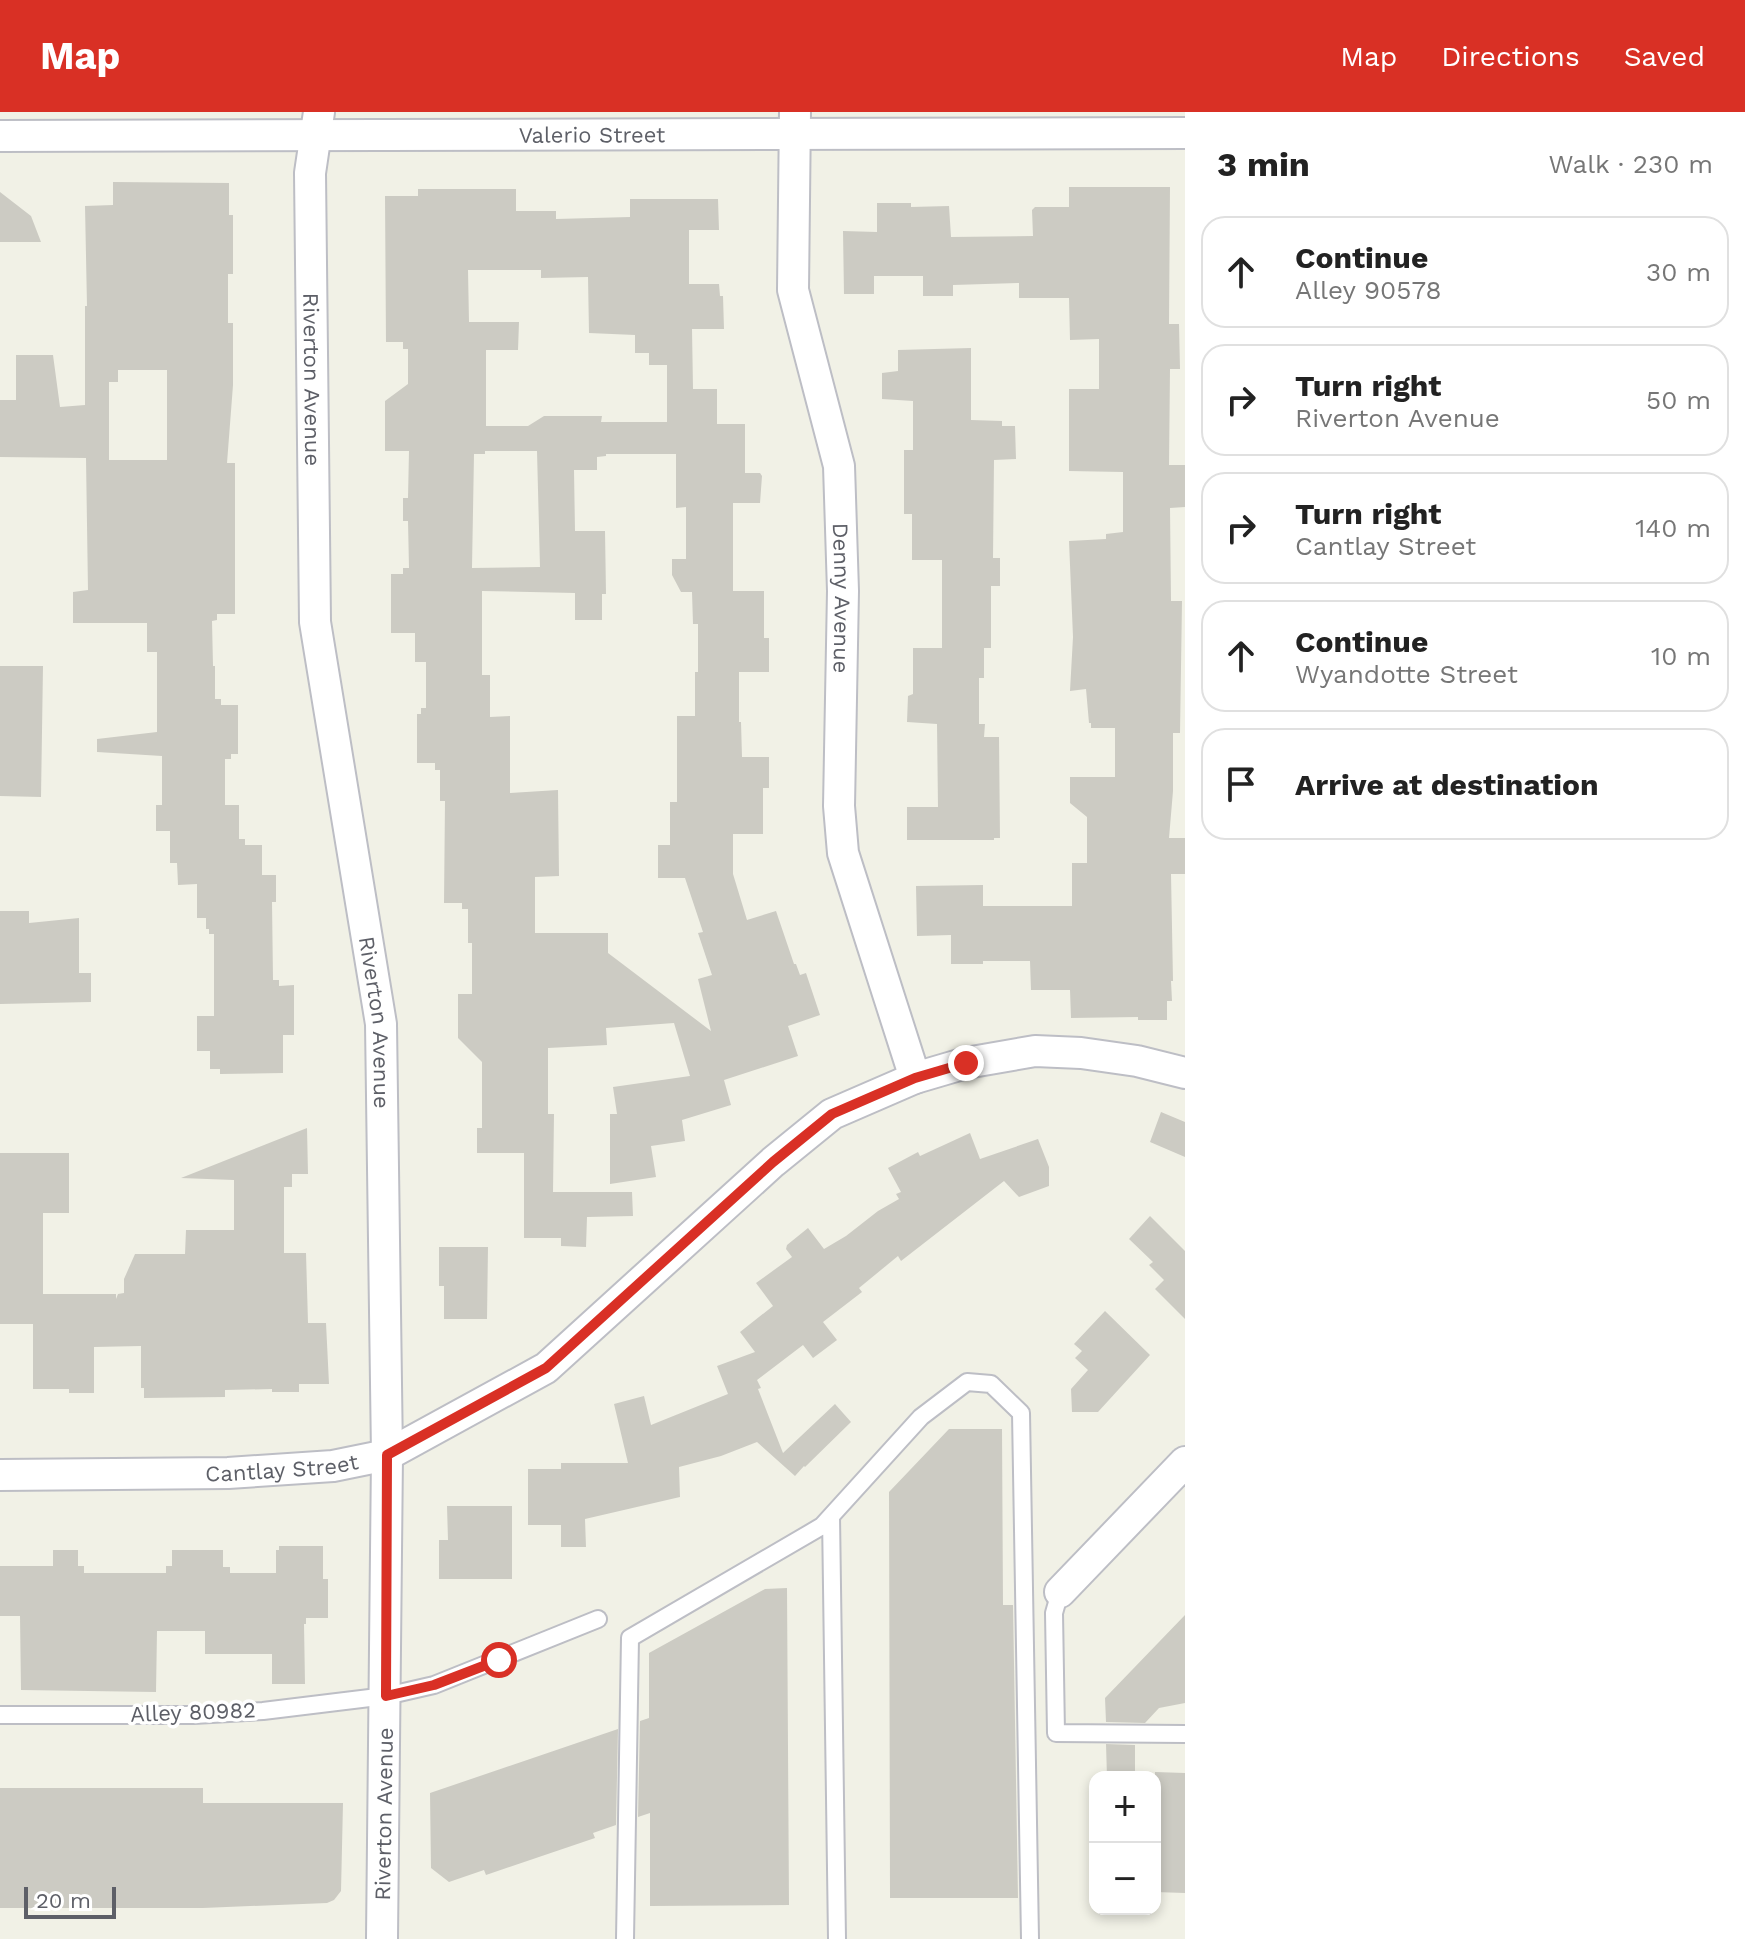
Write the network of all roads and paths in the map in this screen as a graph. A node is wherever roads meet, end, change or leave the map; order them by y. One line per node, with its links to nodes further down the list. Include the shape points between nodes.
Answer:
1 (317, 123): 2 (street, Valerio Street); 4 (street, Valerio Street); 7 (street, Riverton Avenue, via 310,173 315,622 381,1024)
2 (795, 123): 3 (street, Valerio Street); 6 (street, Denny Avenue, via 793,290 839,466 843,853)
3 (1185, 133)
4 (0, 136)
5 (1185, 1073): 6 (street, Cantlay Street, via 1137,1061 1035,1051)
6 (915, 1078): 7 (street, Cantlay Street, via 832,1114 546,1368)
7 (387, 1455): 9 (street, Cantlay Street, via 333,1466 228,1473); 13 (street, Riverton Avenue)
8 (1185, 1462): 11 (street)
9 (0, 1475)
10 (831, 1516): 17 (lane, via 630,1638); 18 (lane); 19 (lane, via 921,1417 967,1382 991,1384 1021,1413)
11 (1060, 1592): 15 (lane, via 1054,1613 1056,1733)
12 (598, 1619): 13 (lane, Alley 80982, via 434,1685)
13 (386, 1696): 14 (lane, Alley 80982, via 194,1715); 16 (street, Riverton Avenue)
14 (0, 1715)
15 (1185, 1734)
16 (382, 1939)
17 (625, 1939)
18 (837, 1939)
19 (1030, 1939)

